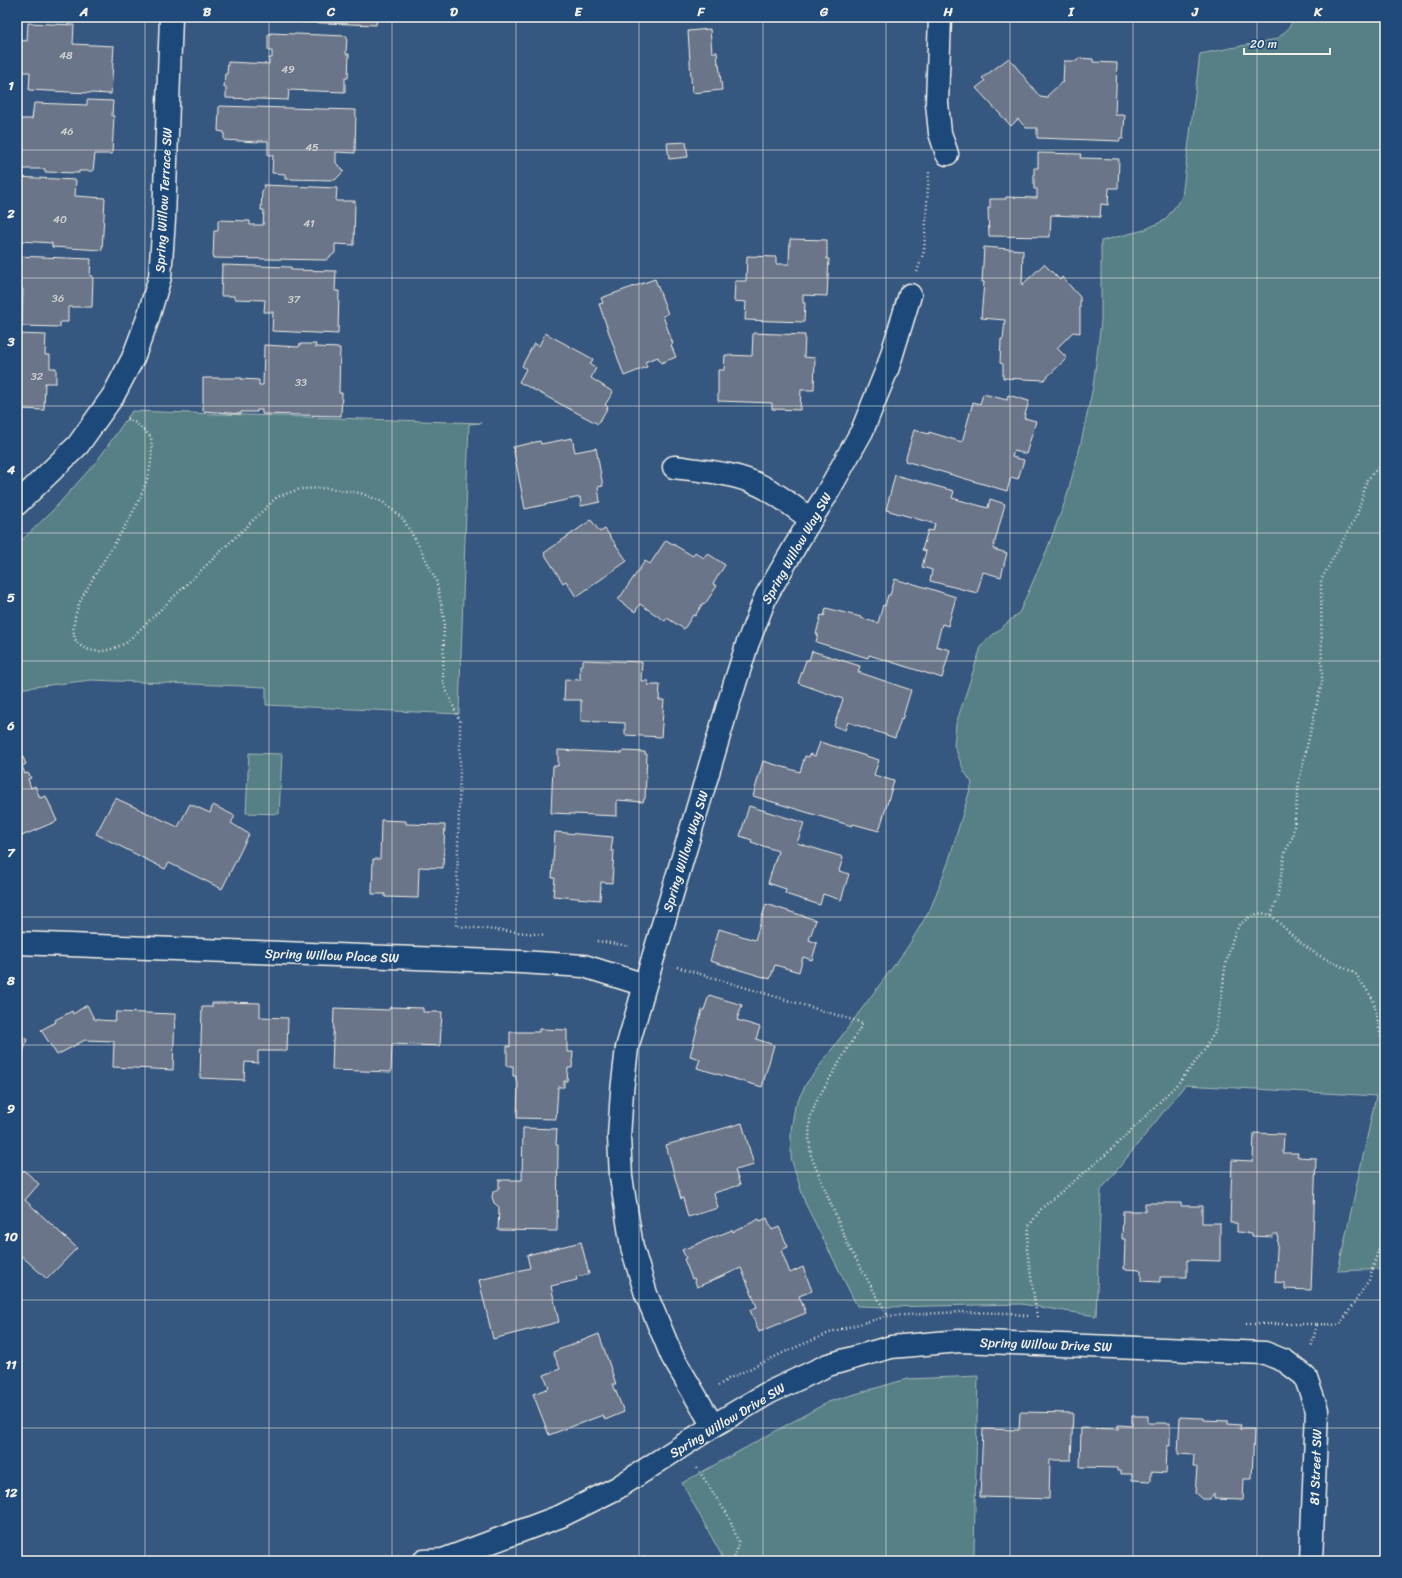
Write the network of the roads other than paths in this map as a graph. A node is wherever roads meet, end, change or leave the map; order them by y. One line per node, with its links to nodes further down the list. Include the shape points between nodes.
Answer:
1 (171, 17): 6 (street, Spring Willow Terrace SW, via 160,277 147,321 133,358 113,396 78,445)
2 (940, 17): 3 (street, via 937,103 940,133)
3 (947, 154)
4 (910, 295): 7 (street, Spring Willow Way SW, via 888,367 870,413 832,486)
5 (674, 467): 7 (street, via 745,479 767,489)
6 (17, 504)
7 (811, 519): 9 (street, Spring Willow Way SW, via 766,596 748,645)
8 (17, 944): 9 (street, Spring Willow Place SW, via 584,966)
9 (645, 985): 11 (street, Spring Willow Way SW, via 627,1048 622,1091 619,1137 626,1213 632,1247 662,1333 672,1356)
10 (1305, 1376): 11 (street, Spring Willow Drive SW, via 1286,1361 1265,1353 960,1341 891,1347 828,1364 768,1393); 13 (street, 81 Street SW, via 1317,1410)
11 (713, 1426): 12 (street, Spring Willow Drive SW, via 617,1488 561,1516 443,1560)
12 (424, 1561)
13 (1311, 1561)

